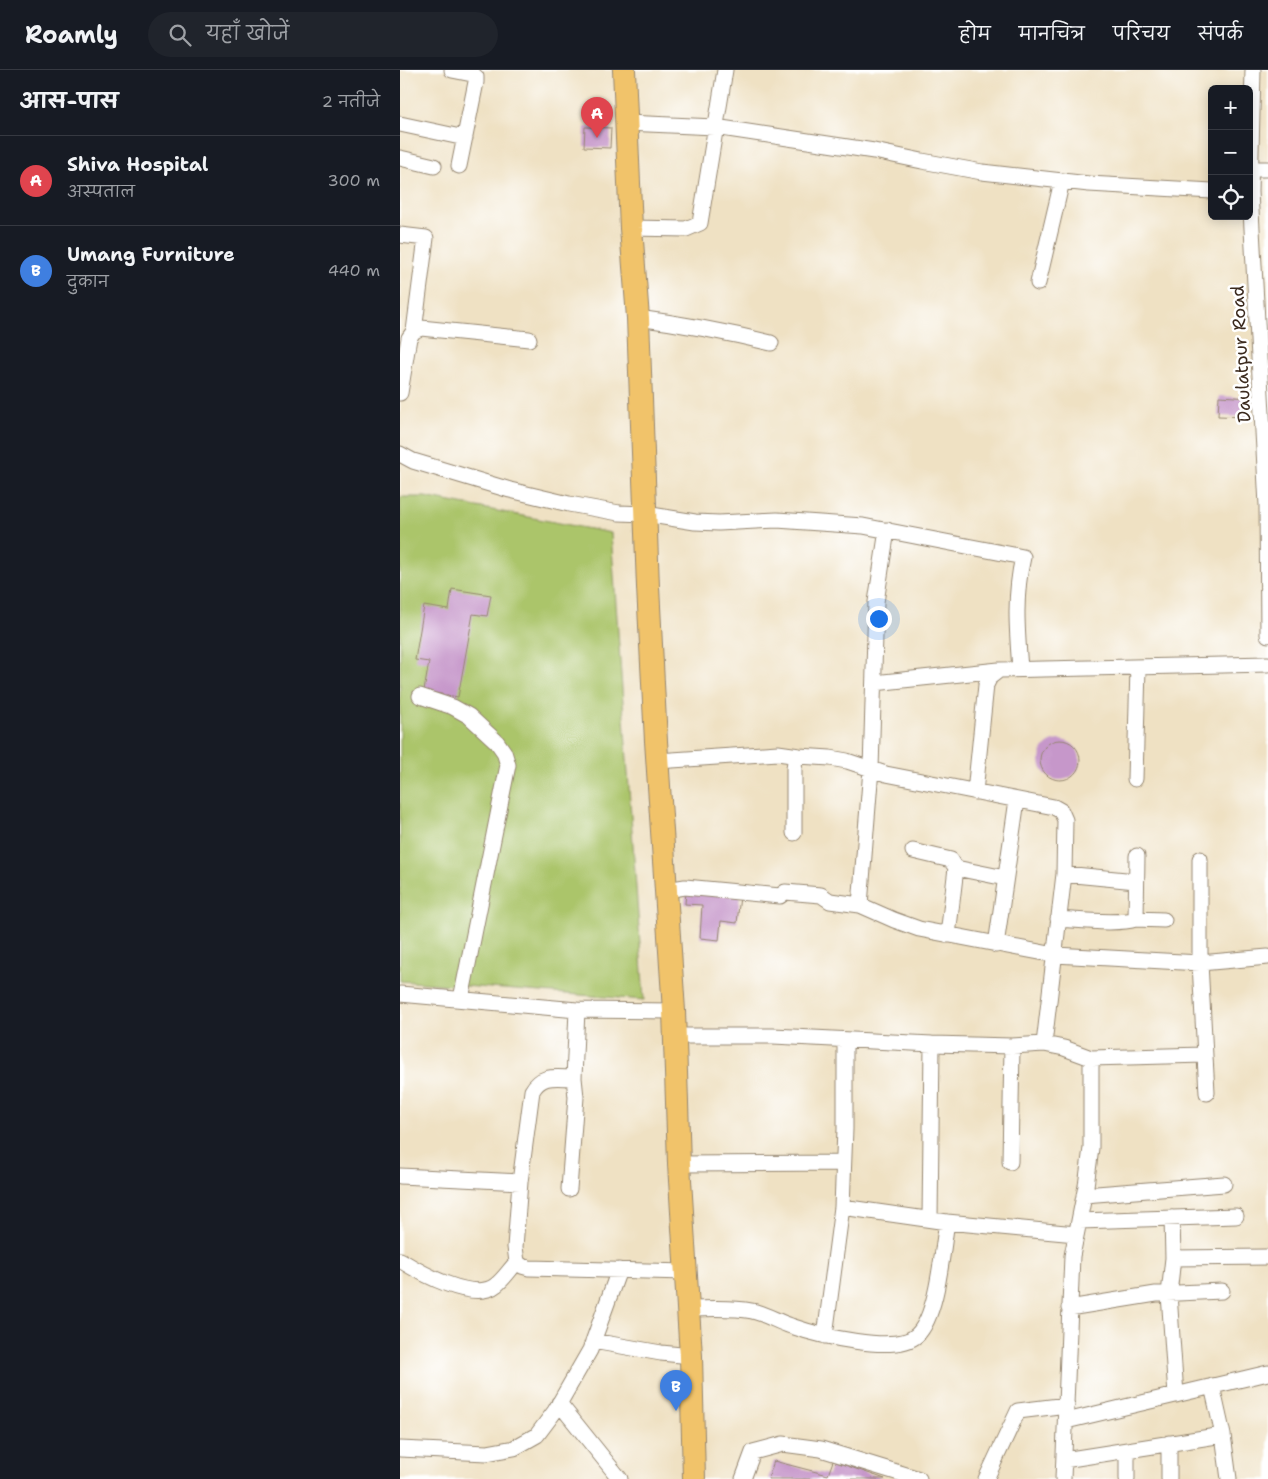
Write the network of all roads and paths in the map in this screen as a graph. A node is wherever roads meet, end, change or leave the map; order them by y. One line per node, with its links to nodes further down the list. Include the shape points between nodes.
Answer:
1 (452, 70): 9 (street, via 476,77)
2 (624, 70): 5 (highway)
3 (725, 70): 7 (street)
4 (1253, 70): 8 (street, Daulatpur Road)
5 (626, 123): 7 (street); 18 (highway)
6 (400, 124): 9 (street)
7 (715, 127): 15 (street, via 874,151 982,172); 18 (street, via 700,223 686,229)
8 (1252, 130)
9 (465, 138): 12 (street)
10 (400, 158): 11 (street)
11 (434, 166)
12 (459, 166)
13 (1253, 169): 14 (street)
14 (1268, 170)
15 (1062, 181): 16 (street); 20 (street)
16 (1208, 191)
17 (1252, 220): 29 (street, Daulatpur Road, via 1267,505)
18 (631, 228): 21 (highway)
19 (400, 235): 22 (street, via 426,238)
20 (1038, 283)
21 (638, 318): 24 (street); 27 (highway)
22 (414, 331): 23 (street, via 420,328); 25 (street, via 409,338)
23 (529, 339)
24 (771, 343)
25 (400, 393)
26 (400, 454): 27 (street, via 413,461 510,490 619,513)
27 (645, 514): 28 (street, via 695,522 777,520); 38 (highway)
28 (887, 530): 33 (street, via 1023,557 1017,604); 35 (street, via 876,602)
29 (1267, 616): 30 (street, Daulatpur Road)
30 (1268, 635)
31 (1268, 664): 32 (street)
32 (1138, 667): 33 (street); 40 (street)
33 (1020, 669): 34 (street)
34 (999, 670): 35 (street); 41 (street, via 986,685)
35 (874, 683): 39 (street)
36 (420, 696): 62 (street, via 469,716 497,742 508,765)
37 (799, 756): 38 (street, via 778,753); 39 (street, via 847,761); 43 (street, via 794,769)
38 (658, 761): 51 (highway)
39 (871, 769): 41 (street); 52 (street)
40 (1136, 779)
41 (975, 792): 42 (street)
42 (1017, 800): 48 (street, via 1054,807 1061,812 1065,820); 49 (street)
43 (794, 833)
44 (913, 851): 47 (street, via 951,860)
45 (1137, 856): 50 (street)
46 (1200, 859): 60 (street)
47 (956, 868): 49 (street); 56 (street)
48 (1064, 874): 50 (street); 53 (street)
49 (1005, 878): 57 (street)
50 (1136, 881): 54 (street)
51 (666, 890): 52 (street, via 686,886 780,896 785,892 821,895 830,901); 64 (highway)
52 (860, 905): 56 (street, via 919,929)
53 (1058, 919): 54 (street); 58 (street)
54 (1136, 919): 55 (street)
55 (1164, 920)
56 (948, 935): 57 (street)
57 (996, 945): 58 (street)
58 (1055, 955): 60 (street); 68 (street)
59 (1268, 957): 60 (street)
60 (1200, 964): 70 (street)
61 (400, 994): 62 (street)
62 (461, 999): 63 (street)
63 (577, 1010): 64 (street); 72 (street)
64 (674, 1011): 65 (highway)
65 (674, 1036): 66 (street); 76 (highway)
66 (845, 1040): 67 (street); 75 (street)
67 (932, 1044): 69 (street); 85 (street)
68 (1044, 1044): 69 (street); 71 (street)
69 (1012, 1046): 74 (street)
70 (1204, 1055): 71 (street); 73 (street)
71 (1091, 1058): 81 (street, via 1091,1148)
72 (574, 1078): 78 (street, via 544,1078 532,1091); 80 (street, via 576,1097)
73 (1207, 1093)
74 (1010, 1162)
75 (844, 1163): 76 (street); 82 (street)
76 (679, 1164): 93 (highway)
77 (400, 1176): 78 (street)
78 (520, 1182): 91 (street, via 515,1247)
79 (1224, 1184): 81 (street)
80 (569, 1190)
81 (1084, 1195): 87 (street)
82 (842, 1207): 85 (street); 98 (street)
83 (1236, 1216): 84 (street)
84 (1172, 1218): 87 (street); 89 (street)
85 (930, 1219): 86 (street)
86 (947, 1222): 87 (street); 98 (street, via 935,1295 926,1324 916,1336 891,1345)
87 (1078, 1228): 96 (street, via 1072,1256)
88 (1268, 1257): 89 (street)
89 (1173, 1258): 95 (street)
90 (400, 1260): 91 (street, via 466,1291 480,1292 496,1286)
91 (517, 1262): 92 (street, via 529,1268)
92 (619, 1270): 93 (street); 99 (street)
93 (686, 1272): 97 (highway)
94 (1222, 1291): 95 (street)
95 (1168, 1294): 96 (street); 103 (street)
96 (1070, 1308): 105 (street)
97 (688, 1309): 98 (street, via 736,1308); 100 (highway)
98 (825, 1336)
99 (593, 1341): 100 (street); 104 (street)
100 (691, 1356): 113 (highway)
101 (1268, 1373): 102 (street)
102 (1212, 1386): 103 (street); 107 (street)
103 (1176, 1395): 106 (street)
104 (559, 1403): 109 (street, via 537,1435 514,1448 487,1453); 112 (street)
105 (1067, 1405): 106 (street); 116 (street, via 1018,1411)
106 (1066, 1421): 111 (street)
107 (1223, 1434): 108 (street); 120 (street)
108 (1169, 1443): 110 (street); 119 (street)
109 (400, 1449)
110 (1127, 1450): 111 (street); 118 (street)
111 (1064, 1460): 117 (street)
112 (620, 1479)
113 (695, 1479)
114 (743, 1479): 115 (street, via 754,1452 783,1444 821,1448)
115 (919, 1479)
116 (986, 1479)
117 (1063, 1479)
118 (1127, 1479)
119 (1169, 1479)
120 (1229, 1479)

